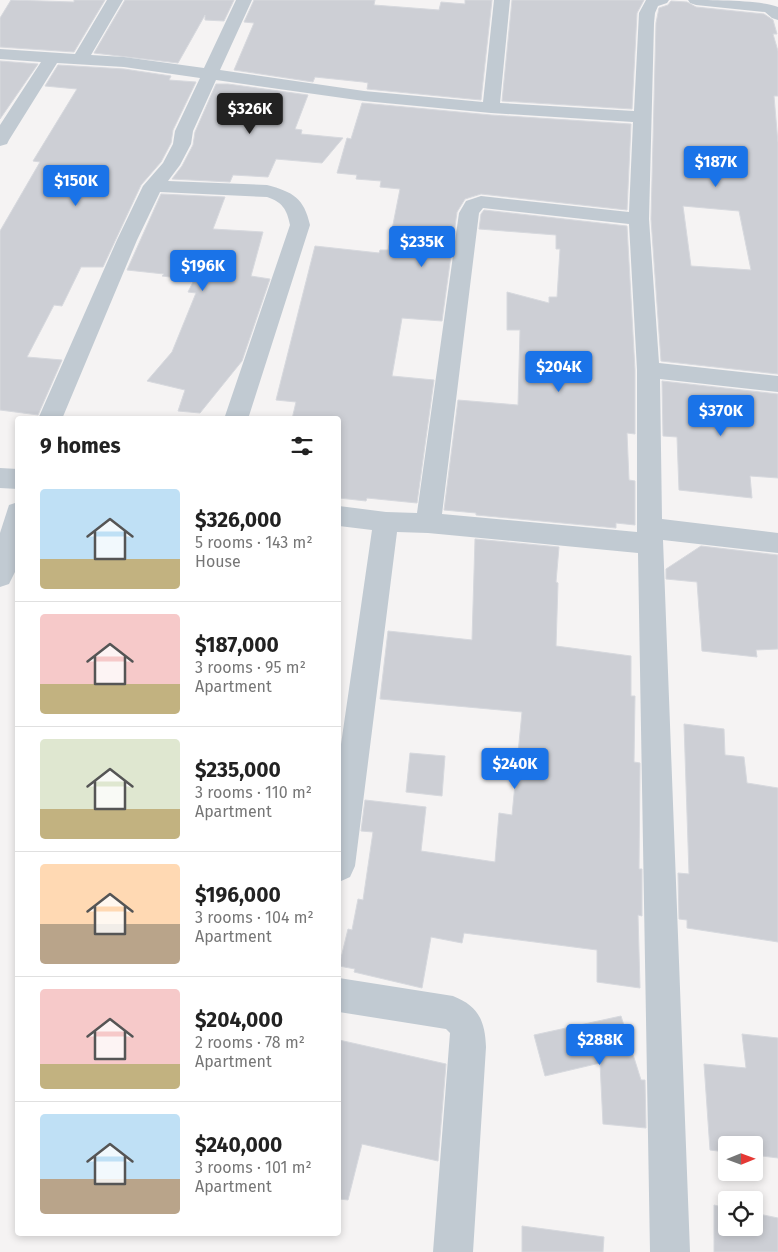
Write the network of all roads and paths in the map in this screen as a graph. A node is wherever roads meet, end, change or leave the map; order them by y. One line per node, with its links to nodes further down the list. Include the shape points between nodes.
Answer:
1 (115, 0): 9 (street)
2 (244, 0): 10 (street)
3 (502, 0): 11 (street)
4 (661, 0): 12 (street, via 652,3 647,12)
5 (696, 0): 6 (street, via 769,8)
6 (778, 14)
7 (0, 54): 8 (street)
8 (52, 57): 9 (street); 13 (street)
9 (80, 58): 10 (street)
10 (212, 73): 11 (street, via 364,96); 14 (street, via 171,166)
11 (491, 108): 12 (street)
12 (643, 117): 15 (street)
13 (0, 140)
14 (153, 186): 18 (street); 19 (street, via 267,191 292,202 297,211 300,225)
15 (639, 219): 16 (street); 24 (street, via 481,202 473,205 469,213)
16 (648, 370): 17 (street); 26 (street)
17 (778, 384)
18 (51, 416)
19 (237, 416)
20 (0, 478): 21 (street)
21 (15, 479)
22 (341, 516): 23 (street)
23 (386, 522): 24 (street); 29 (street)
24 (428, 522): 26 (street)
25 (15, 524): 28 (street)
26 (650, 536): 27 (street); 32 (street)
27 (778, 543)
28 (0, 576)
29 (341, 851)
30 (341, 994): 31 (street, via 453,1013 468,1028)
31 (452, 1252)
32 (670, 1252)

